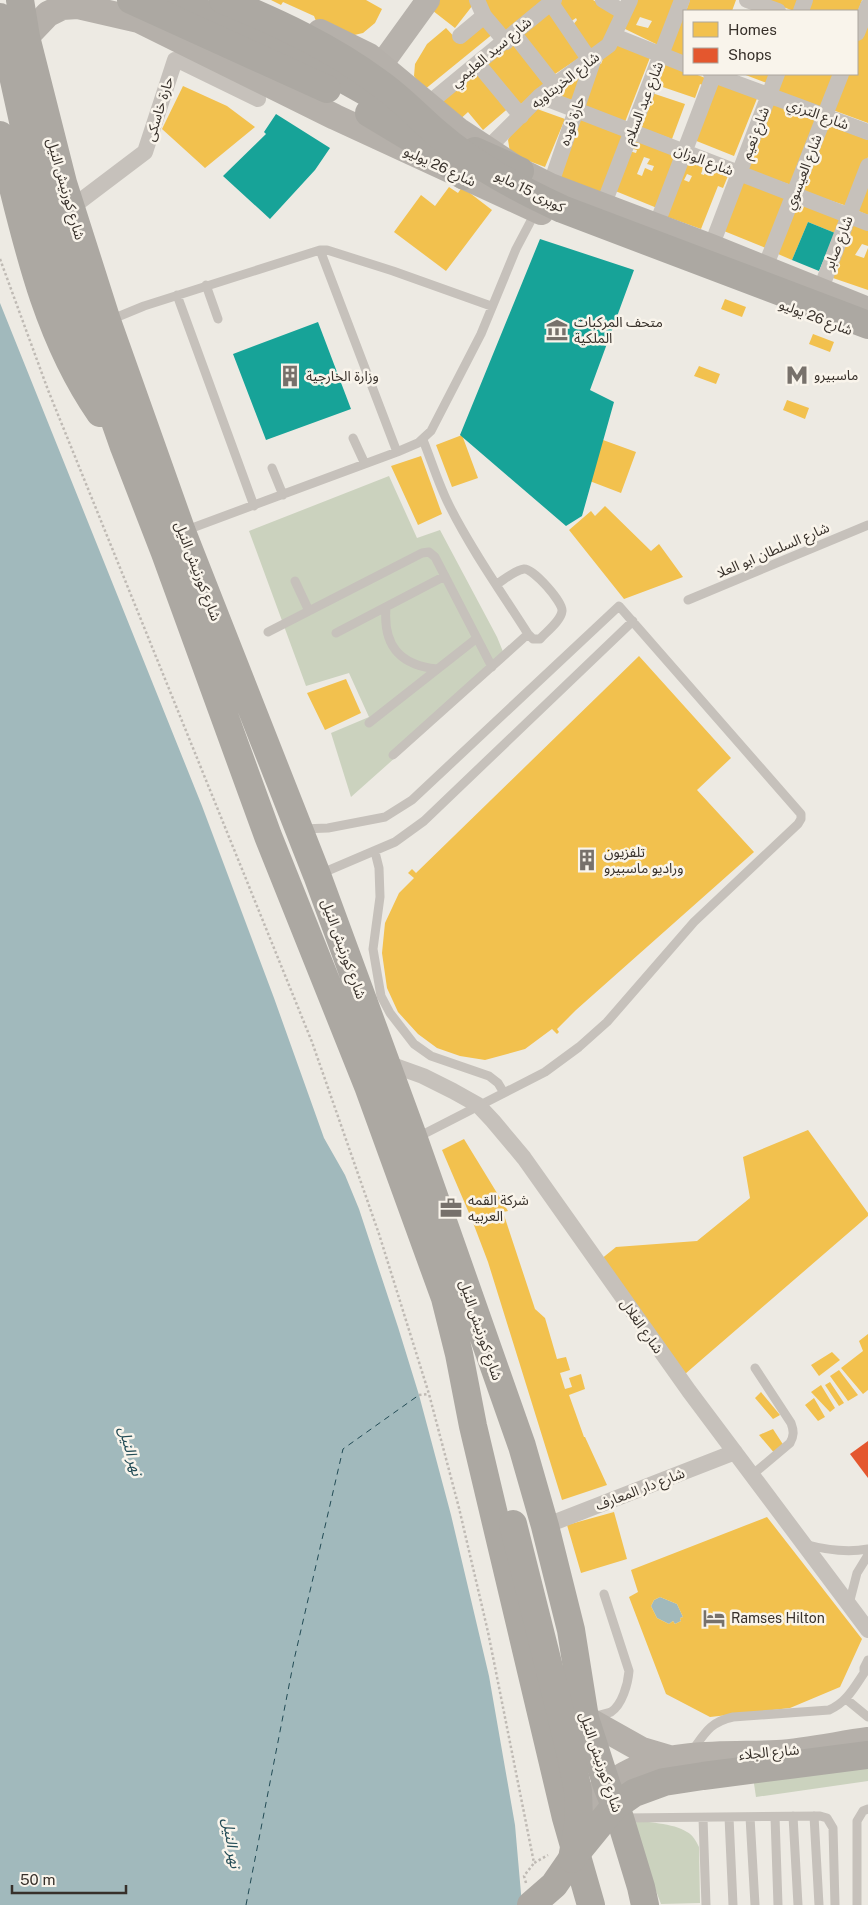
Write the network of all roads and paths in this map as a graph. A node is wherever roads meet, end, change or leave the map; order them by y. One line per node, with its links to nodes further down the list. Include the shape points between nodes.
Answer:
1 (20, 0): 21 (highway, شارع كورنيش النيل)
2 (175, 0): 33 (highway, via 277,46)
3 (223, 0): 69 (highway, كوبرى 15 مايو, bridge, via 312,40 346,60 379,82 462,152 536,197)
4 (248, 0): 25 (main road, شارع 26 يوليو, via 313,28)
5 (410, 0): 25 (street)
6 (428, 0): 25 (street)
7 (477, 0): 16 (street)
8 (603, 0): 12 (street)
9 (682, 0): 23 (street, شارع عبد السلام)
10 (747, 0): 15 (street)
11 (553, 1): 22 (street, شارع سيد العليمي); 24 (street)
12 (627, 6): 20 (street, شارع الخربتاويه)
13 (868, 6): 18 (street)
14 (135, 7): 21 (main road, شارع 26 يوليو, via 62,7 48,14); 33 (highway, bridge); 49 (main road, شارع 26 يوليو, via 198,48 327,113)
15 (775, 10)
16 (484, 16): 19 (street); 22 (street)
17 (0, 17): 73 (highway, شارع كورنيش النيل, via 46,216)
18 (858, 31)
19 (460, 36)
20 (614, 36): 23 (street); 24 (street, شارع الخربتاويه, via 609,45)
21 (26, 37): 53 (highway, شارع كورنيش النيل)
22 (510, 38): 26 (street, شارع سيد العليمي); 32 (street)
23 (662, 55): 27 (street); 41 (street, شارع عبد السلام)
24 (592, 57): 32 (street, شارع الخربتاويه); 38 (street, حارة فوده)
25 (374, 61): 37 (main road, شارع 26 يوليو)
26 (478, 64): 37 (street, شارع سيد العليمي); 39 (street)
27 (683, 64)
28 (713, 75): 45 (street)
29 (716, 75): 34 (street, شارع الترزي)
30 (777, 75): 34 (street, شارع نعيم)
31 (841, 75): 40 (street, شارع العيسوي)
32 (554, 85): 35 (street, شارع الخربتاويه)
33 (339, 86): 47 (highway); 49 (highway)
34 (769, 95): 40 (street, شارع الترزي); 48 (street, شارع نعيم)
35 (540, 96): 38 (street, شارع الوزان); 39 (street, شارع الخربتاويه)
36 (258, 99): 53 (street, حارة خاسكى, via 178,60 173,62 144,152)
37 (428, 104): 44 (main road, شارع 26 يوليو)
38 (576, 110): 41 (street, شارع الوزان); 50 (street, حارة فوده)
39 (520, 116): 44 (street, شارع الخربتاويه)
40 (824, 116): 42 (street, شارع الترزي); 51 (street, شارع العيسوي)
41 (632, 132): 45 (street, شارع الوزان); 52 (street, شارع عبد السلام)
42 (868, 132)
43 (0, 135): 73 (highway, via 38,284 66,354 90,399)
44 (486, 150): 47 (main road, شارع 26 يوليو)
45 (685, 152): 48 (street, شارع الوزان); 57 (street)
46 (868, 166): 55 (street, شارع صابر)
47 (520, 171): 50 (main road, شارع 26 يوليو)
48 (739, 173): 51 (street, شارع الوزان); 58 (street, شارع نعيم)
49 (464, 176): 54 (main road, شارع 26 يوليو)
50 (550, 186): 52 (main road, شارع 26 يوليو)
51 (794, 194): 55 (street, شارع الوزان); 61 (street, شارع العيسوي)
52 (603, 206): 57 (main road, شارع 26 يوليو)
53 (71, 208): 68 (highway, شارع كورنيش النيل)
54 (536, 210): 65 (lane); 70 (main road, شارع 26 يوليو)
55 (849, 216): 56 (street, شارع الوزان); 63 (street, شارع صابر)
56 (868, 223)
57 (656, 226): 58 (main road, شارع 26 يوليو)
58 (711, 247): 61 (main road, شارع 26 يوليو)
59 (320, 250): 62 (lane); 65 (lane, via 393,271); 74 (lane)
60 (0, 258): 105 (path, via 48,390 312,1042 379,1234)
61 (764, 270): 63 (main road, شارع 26 يوليو)
62 (206, 285): 64 (lane); 67 (lane)
63 (820, 291): 66 (main road, شارع 26 يوليو)
64 (177, 295): 68 (lane); 78 (lane)
65 (492, 306): 72 (lane, via 431,431)
66 (868, 310)
67 (218, 319)
68 (107, 322): 80 (highway, شارع كورنيش النيل)
69 (868, 325)
70 (868, 337)
71 (353, 438): 75 (lane)
72 (423, 440): 74 (lane); 83 (lane, via 450,507)
73 (124, 447): 103 (highway, شارع كورنيش النيل, via 268,836 374,1104 445,1298)
74 (397, 452): 75 (lane)
75 (365, 464): 77 (lane)
76 (272, 468): 77 (lane)
77 (283, 495): 78 (lane)
78 (254, 506): 80 (lane)
79 (868, 525): 84 (lane, شارع السلطان ابو العلا)
80 (182, 532): 96 (highway, شارع كورنيش النيل)
81 (445, 576): 85 (lane); 86 (lane, via 435,557 425,552); 91 (lane)
82 (295, 582): 86 (lane)
83 (497, 584): 90 (lane); 90 (lane, via 526,568 533,571 560,603 562,611 559,618 540,639 533,639)
84 (688, 600)
85 (386, 608): 89 (lane); 93 (lane, via 385,624 396,651 421,667)
86 (309, 611): 88 (lane)
87 (632, 621): 96 (lane, via 619,606 412,800 385,817); 97 (lane, via 424,821); 100 (lane, via 798,809 801,819 694,922 607,1022 545,1072)
88 (268, 632)
89 (336, 634)
90 (528, 634): 92 (lane)
91 (477, 638): 92 (lane); 93 (lane)
92 (492, 667): 95 (lane)
93 (436, 669): 94 (lane)
94 (369, 723)
95 (393, 755)
96 (299, 830): 98 (highway, شارع كورنيش النيل)
97 (375, 852): 98 (lane); 100 (lane, via 380,897 373,949 381,996 390,1013 414,1044 431,1056 489,1076)
98 (317, 875): 99 (highway, شارع كورنيش النيل)
99 (384, 1062): 101 (street, شارع الغلال, via 423,1076); 102 (highway, شارع كورنيش النيل)
100 (504, 1093): 101 (lane)
101 (478, 1105): 102 (lane); 107 (street, شارع الغلال, via 524,1158)
102 (414, 1139): 110 (highway, شارع كورنيش النيل, via 522,1446)
103 (459, 1354): 122 (highway, شارع كورنيش النيل, via 473,1426); 135 (highway, bridge, via 477,1386 493,1429 513,1524 570,1751 578,1791 579,1820)
104 (755, 1368): 108 (lane, via 791,1423 794,1437)
105 (429, 1394): 106 (path); 136 (path, via 488,1632)
106 (419, 1395)
107 (735, 1452): 108 (street, شارع الغلال); 110 (street, شارع دار المعارف)
108 (752, 1475): 109 (street, شارع الغلال)
109 (784, 1518): 111 (street, شارع الغلال); 117 (lane, via 776,1521 805,1554)
110 (545, 1526): 120 (highway, شارع كورنيش النيل, via 571,1630)
111 (804, 1544): 112 (lane, via 839,1552); 115 (street, شارع الغلال)
112 (868, 1549)
113 (868, 1555): 115 (lane, via 857,1573)
114 (604, 1594): 120 (lane, via 629,1672 628,1681 616,1708 609,1713)
115 (849, 1604): 116 (street, شارع الغلال)
116 (868, 1630)
117 (868, 1640)
118 (868, 1660): 119 (lane, via 864,1673)
119 (846, 1699): 121 (lane); 125 (lane, via 829,1710 722,1719)
120 (583, 1711): 122 (highway, via 563,1731 554,1732); 125 (main road, شارع الجلاء, via 642,1750); 126 (highway, شارع كورنيش النيل)
121 (868, 1717)
122 (543, 1718): 135 (highway, شارع كورنيش النيل)
123 (868, 1740): 125 (main road, شارع الجلاء, via 780,1752)
124 (868, 1755): 135 (highway, bridge, via 664,1782 634,1793)
125 (678, 1758): 126 (main road, شارع الجلاء, via 638,1768)
126 (607, 1786): 133 (highway, شارع كورنيش النيل); 135 (main road, شارع الجلاء)
127 (868, 1809): 138 (lane, via 857,1821)
128 (775, 1816): 129 (lane); 132 (lane); 146 (lane)
129 (793, 1816): 130 (lane); 147 (lane)
130 (814, 1816): 148 (lane); 149 (lane, via 827,1818 832,1824)
131 (730, 1817): 132 (lane); 134 (lane); 144 (lane)
132 (750, 1817): 145 (lane)
133 (620, 1818): 134 (lane); 142 (highway, شارع كورنيش النيل)
134 (703, 1818): 143 (lane)
135 (571, 1840): 136 (path); 140 (highway, via 554,1885); 141 (highway, شارع كورنيش النيل)
136 (534, 1863): 137 (path)
137 (524, 1876)
138 (857, 1885): 139 (lane); 150 (lane)
139 (868, 1885)
140 (531, 1905)
141 (591, 1905)
142 (645, 1905)
143 (706, 1905)
144 (733, 1905)
145 (754, 1905)
146 (778, 1905)
147 (798, 1905)
148 (818, 1905)
149 (835, 1905)
150 (857, 1905)

